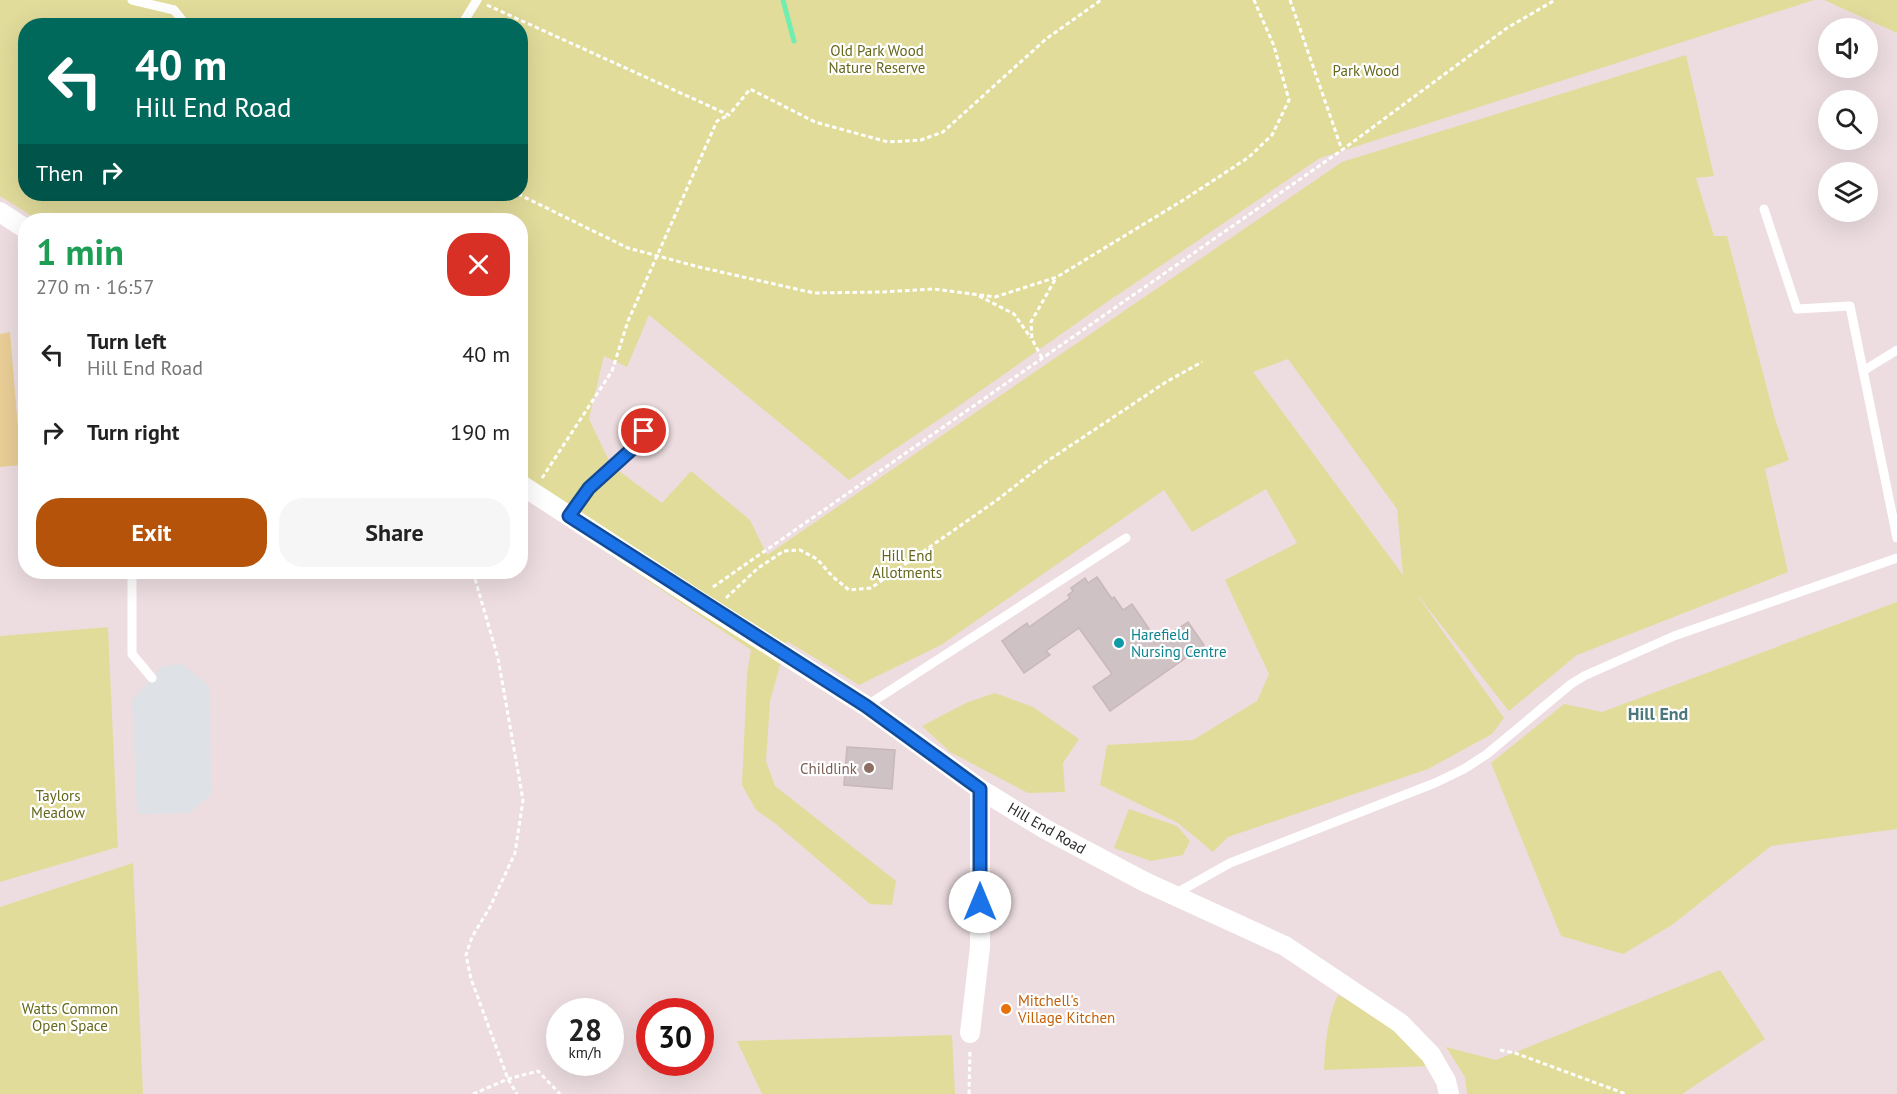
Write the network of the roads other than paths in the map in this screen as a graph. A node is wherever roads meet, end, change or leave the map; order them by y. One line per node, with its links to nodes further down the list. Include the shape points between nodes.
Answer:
1 (132, 0): 3 (lane, via 174,10)
2 (477, 0): 4 (lane)
3 (180, 18)
4 (466, 18)
5 (1764, 209): 9 (lane, via 1797,309 1850,306)
6 (0, 212): 7 (street)
7 (18, 224)
8 (1897, 350): 9 (lane)
9 (1863, 371): 14 (lane)
10 (644, 431): 12 (lane, via 631,450 589,488)
11 (528, 489): 12 (street, Hill End Road)
12 (569, 516): 18 (street, Hill End Road)
13 (1126, 538): 18 (lane)
14 (1897, 538)
15 (1897, 558): 20 (lane, via 1674,636 1584,676 1464,769 1230,863)
16 (132, 579): 17 (lane, via 132,654)
17 (152, 678)
18 (866, 706): 19 (street, Hill End Road)
19 (980, 789): 20 (street, Hill End Road, via 1045,829); 21 (street, via 980,947)
20 (1173, 895): 22 (street, Hill End Road, via 1285,946 1400,1023 1431,1054)
21 (970, 1033)
22 (1449, 1094)

